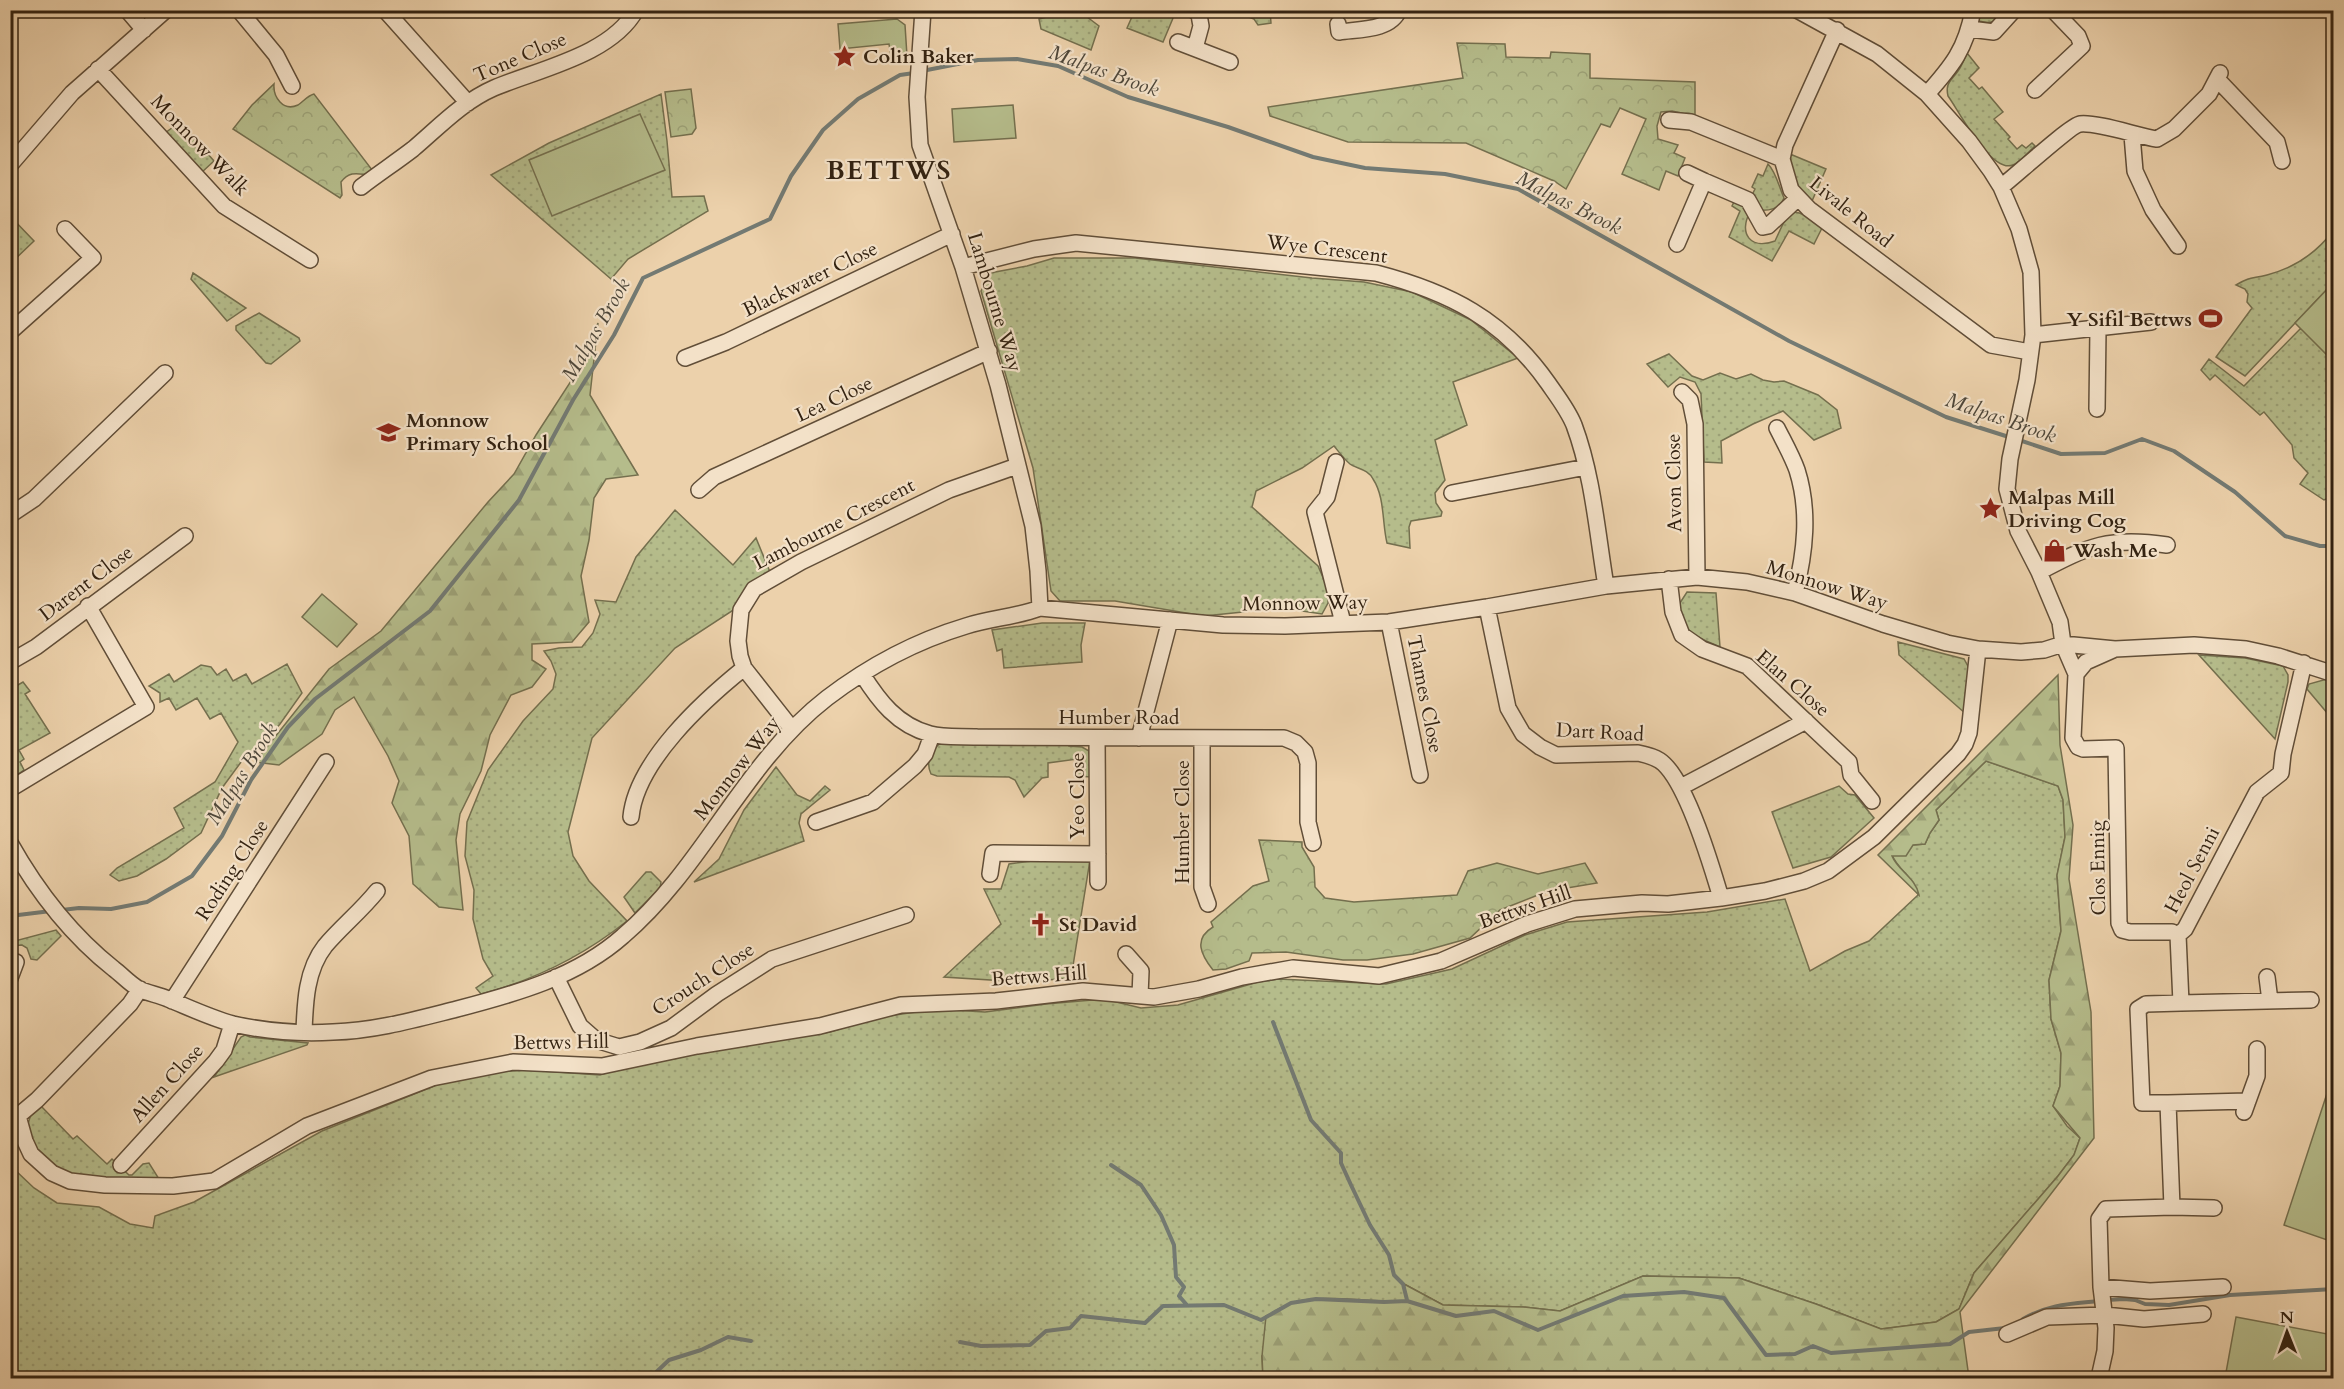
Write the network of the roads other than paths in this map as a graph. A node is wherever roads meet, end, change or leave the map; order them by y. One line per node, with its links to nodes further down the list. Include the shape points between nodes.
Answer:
1 (127, 10): 15 (street)
2 (166, 10): 15 (street)
3 (239, 10): 21 (street, via 276,55)
4 (385, 10): 24 (street)
5 (636, 10): 24 (street, Tone Close, via 614,38)
6 (923, 10): 36 (street, Lambourne Way, via 917,127)
7 (1194, 10): 18 (street, via 1201,26)
8 (1399, 10): 13 (street, via 1386,25 1339,32)
9 (1797, 10): 16 (street)
10 (1972, 10): 14 (street)
11 (2014, 10): 14 (street, via 1994,32)
12 (2053, 10): 22 (street, via 2078,36 2082,46)
13 (1338, 24)
14 (1970, 29): 23 (street, via 1952,67)
15 (144, 30): 20 (street)
16 (1837, 30): 23 (street, via 1877,54); 28 (street)
17 (1178, 42): 18 (street)
18 (1195, 48): 19 (street)
19 (1230, 62)
20 (98, 69): 27 (street); 39 (street, Monnow Walk, via 224,206)
21 (292, 86)
22 (2035, 90)
23 (1927, 94): 33 (street, via 1969,141)
24 (468, 103): 32 (street, Tone Close)
25 (1669, 120): 28 (street, via 1692,122)
26 (2132, 135): 29 (street, via 2157,139 2174,129 2209,94 2218,76 2277,142); 33 (street, via 2079,124); 38 (street, via 2135,171 2153,210)
27 (13, 157)
28 (1782, 159): 34 (street, Livale Road, via 1787,181)
29 (2282, 162)
30 (1687, 173): 31 (street)
31 (1704, 181): 34 (street, via 1748,200 1763,227); 37 (street)
32 (361, 187)
33 (2001, 188): 44 (street, via 2019,229 2031,272)
34 (1797, 199): 46 (street, Livale Road, via 1991,345)
35 (65, 229): 43 (street, via 93,258)
36 (952, 234): 40 (street, Lambourne Way); 47 (street, Blackwater Close)
37 (1677, 244)
38 (2178, 246)
39 (310, 260)
40 (963, 267): 45 (street, Lambourne Way); 54 (street, Wye Crescent, via 1076,243 1376,273 1411,282 1453,300 1511,338 1559,399 1573,424)
41 (2151, 322): 42 (street)
42 (2098, 329): 44 (street); 50 (street)
43 (10, 332)
44 (2032, 335): 46 (street)
45 (989, 351): 53 (street, Lambourne Way); 55 (street, Lea Close, via 714,477)
46 (2030, 352): 60 (street, via 2008,481 2009,502 2018,531)
47 (685, 358)
48 (165, 373): 57 (street, via 34,499)
49 (1682, 392): 61 (street, Avon Close, via 1690,400 1695,424)
50 (2097, 409)
51 (1777, 428): 64 (street, via 1797,470 1805,513 1804,556)
52 (1336, 462): 70 (street, via 1328,497 1315,512)
53 (1017, 466): 67 (street, Lambourne Way, via 1033,526); 76 (street, Lambourne Crescent, via 949,490 754,589 741,610 738,641)
54 (1586, 466): 56 (street); 63 (street, Wye Crescent)
55 (699, 489)
56 (1452, 493)
57 (10, 515)
58 (185, 536): 65 (street, Darent Close)
59 (2167, 545): 60 (street, via 2105,543)
60 (2039, 572): 71 (street, via 2060,622)
61 (1697, 578): 62 (street, Monnow Way); 64 (street, Monnow Way, via 1747,582)
62 (1669, 579): 63 (street, Monnow Way); 80 (street, Elan Close, via 1676,625 1682,635 1702,649 1747,666)
63 (1606, 586): 66 (street, Monnow Way)
64 (1795, 593): 73 (street, Monnow Way, via 1883,624)
65 (88, 606): 74 (street, Darent Close); 89 (street, via 146,707)
66 (1487, 607): 69 (street, Monnow Way); 88 (street, Dart Road, via 1508,708 1523,734 1556,755 1651,756 1663,763)
67 (1040, 608): 68 (street, Monnow Way); 77 (street, Monnow Way, via 938,636 903,650)
68 (1170, 620): 70 (street, Monnow Way, via 1282,627); 84 (street)
69 (1389, 622): 70 (street, Monnow Way); 87 (street, Thames Close)
70 (1343, 623)
71 (2063, 644): 72 (street, Monnow Way); 73 (street, Monnow Way, via 2021,652); 78 (street)
72 (2115, 649): 75 (street, via 2194,645 2246,649); 78 (street, via 2086,662)
73 (1978, 650): 99 (street, Bettws Hill, via 1965,744 1874,837 1828,871 1804,881)
74 (10, 662)
75 (2304, 663): 79 (street); 102 (street, Heol Senni, via 2281,773 2257,792 2185,929)
76 (744, 668): 81 (street, Lambourne Crescent); 91 (street, via 680,729 652,764 633,800)
77 (862, 674): 81 (street, Monnow Way); 82 (street, Humber Road, via 892,714)
78 (2076, 674): 102 (street, Clos Ennig, via 2073,738 2083,749 2116,748 2119,923 2122,930 2130,932)
79 (2334, 674)
80 (1806, 722): 88 (street); 90 (street, Elan Close, via 1849,762 1851,775)
81 (792, 729): 105 (street, Monnow Way, via 753,773 662,898 620,939)
82 (932, 735): 83 (street, Humber Road); 92 (street, via 915,766 873,802)
83 (1097, 738): 84 (street, Humber Road); 95 (street, Yeo Close)
84 (1139, 738): 85 (street, Humber Road)
85 (1202, 738): 93 (street, Humber Road, via 1284,738 1296,743 1308,762); 100 (street, Humber Close, via 1202,887)
86 (326, 762): 110 (street, Roding Close)
87 (1420, 775)
88 (1681, 787): 99 (street, Dart Road)
89 (10, 789)
90 (1872, 801)
91 (631, 817)
92 (816, 822)
93 (1312, 843)
94 (13, 853): 108 (street, Monnow Way, via 64,921 94,953)
95 (1098, 854): 96 (street, Yeo Close, via 993,853); 97 (street, Yeo Close)
96 (990, 874)
97 (1098, 882)
98 (377, 891): 115 (street, via 324,947 314,965 306,996)
99 (1721, 898): 109 (street, Bettws Hill, via 1575,909 1527,924 1442,961 1379,976 1293,968 1199,989)
100 (1208, 904)
101 (906, 915): 105 (street, Crouch Close, via 772,959 671,1028 619,1047 596,1040 580,1026)
102 (2178, 935): 113 (street, Heol Senni)
103 (1126, 954): 109 (street, via 1141,971)
104 (16, 962): 107 (street)
105 (556, 977): 115 (street, Monnow Way, via 508,996 428,1017 365,1029)
106 (2267, 977): 112 (street)
107 (10, 978)
108 (140, 989): 110 (street, Monnow Way); 118 (street, via 37,1100)
109 (1140, 996): 118 (street, Bettws Hill, via 1083,991 996,1001 901,1005 820,1026 602,1066 501,1064 432,1078 307,1126 214,1181 173,1186 70,1181 52,1173 31,1154)
110 (172, 1000): 114 (street, Monnow Way)
111 (2311, 1000): 112 (street)
112 (2270, 1001): 113 (street)
113 (2181, 1003): 117 (street, via 2146,1004 2138,1009 2142,1103)
114 (232, 1023): 115 (street, Monnow Way); 119 (street, Allen Close, via 224,1050 216,1061)
115 (304, 1032)
116 (2257, 1049): 117 (street, via 2257,1076 2246,1107)
117 (2168, 1103): 120 (street)
118 (14, 1118)
119 (121, 1165)
120 (2172, 1207): 121 (street); 123 (street, via 2106,1209 2099,1219)
121 (2214, 1208)
122 (2223, 1287): 123 (street)
123 (2101, 1289): 124 (street)
124 (2104, 1311): 125 (street, via 2144,1319); 126 (street, via 2047,1317); 127 (street, via 2105,1351)
125 (2203, 1314)
126 (2007, 1334)
127 (2099, 1378)

